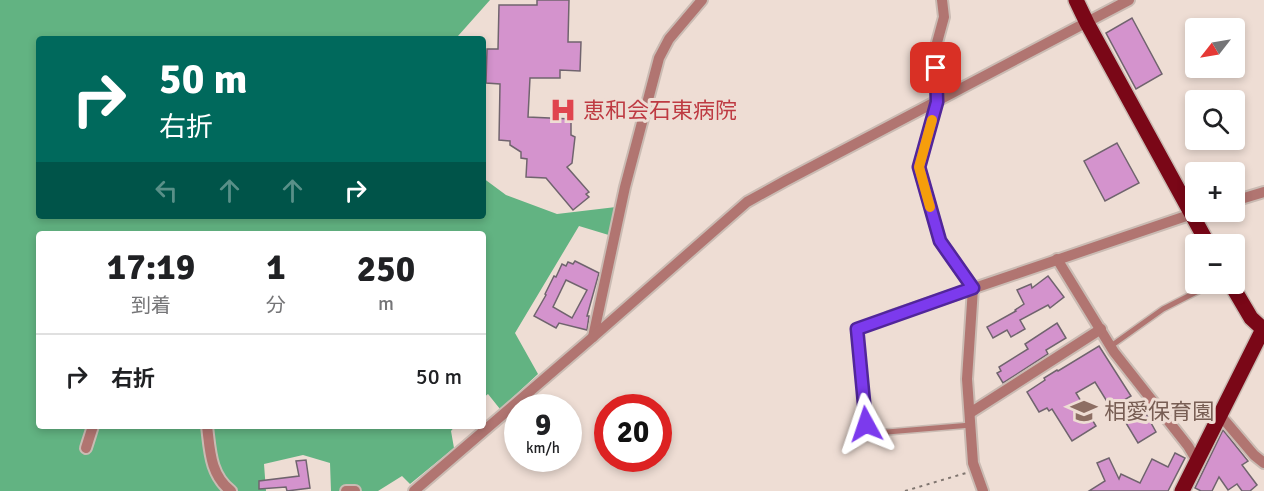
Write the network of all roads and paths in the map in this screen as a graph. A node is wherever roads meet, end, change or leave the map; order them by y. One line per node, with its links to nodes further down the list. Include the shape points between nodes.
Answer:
1 (702, 0): 18 (street, via 669,39 659,58 625,187)
2 (942, 0): 6 (street, via 944,17 935,50)
3 (1076, 0): 5 (main road)
4 (1129, 0): 5 (street)
5 (1087, 23): 6 (street); 8 (main road)
6 (937, 102): 12 (street, via 919,167 940,241); 18 (street, via 747,202)
7 (1264, 192): 9 (street)
8 (1185, 197)
9 (1245, 198)
10 (1185, 216): 11 (street)
11 (1057, 259): 12 (street); 17 (street)
12 (973, 288): 15 (street); 20 (street, via 967,379)
13 (1192, 294): 19 (lane, via 1163,309)
14 (1237, 294): 16 (main road, via 1251,318)
15 (889, 317): 22 (lane, via 857,329 866,424 875,433)
16 (1263, 328): 21 (main road)
17 (1101, 329): 19 (street); 20 (street)
18 (593, 338): 32 (street)
19 (1111, 346): 26 (street)
20 (970, 413): 22 (street)
21 (1220, 416): 26 (main road); 27 (street)
22 (971, 424): 28 (street)
23 (92, 429): 25 (street)
24 (207, 429): 29 (street, via 215,472)
25 (86, 448)
26 (1197, 461): 35 (main road)
27 (1264, 463)
28 (976, 470): 33 (path); 34 (street)
29 (231, 491)
30 (346, 491): 31 (street)
31 (355, 491)
32 (414, 491)
33 (905, 491)
34 (983, 491)
35 (1182, 491)

